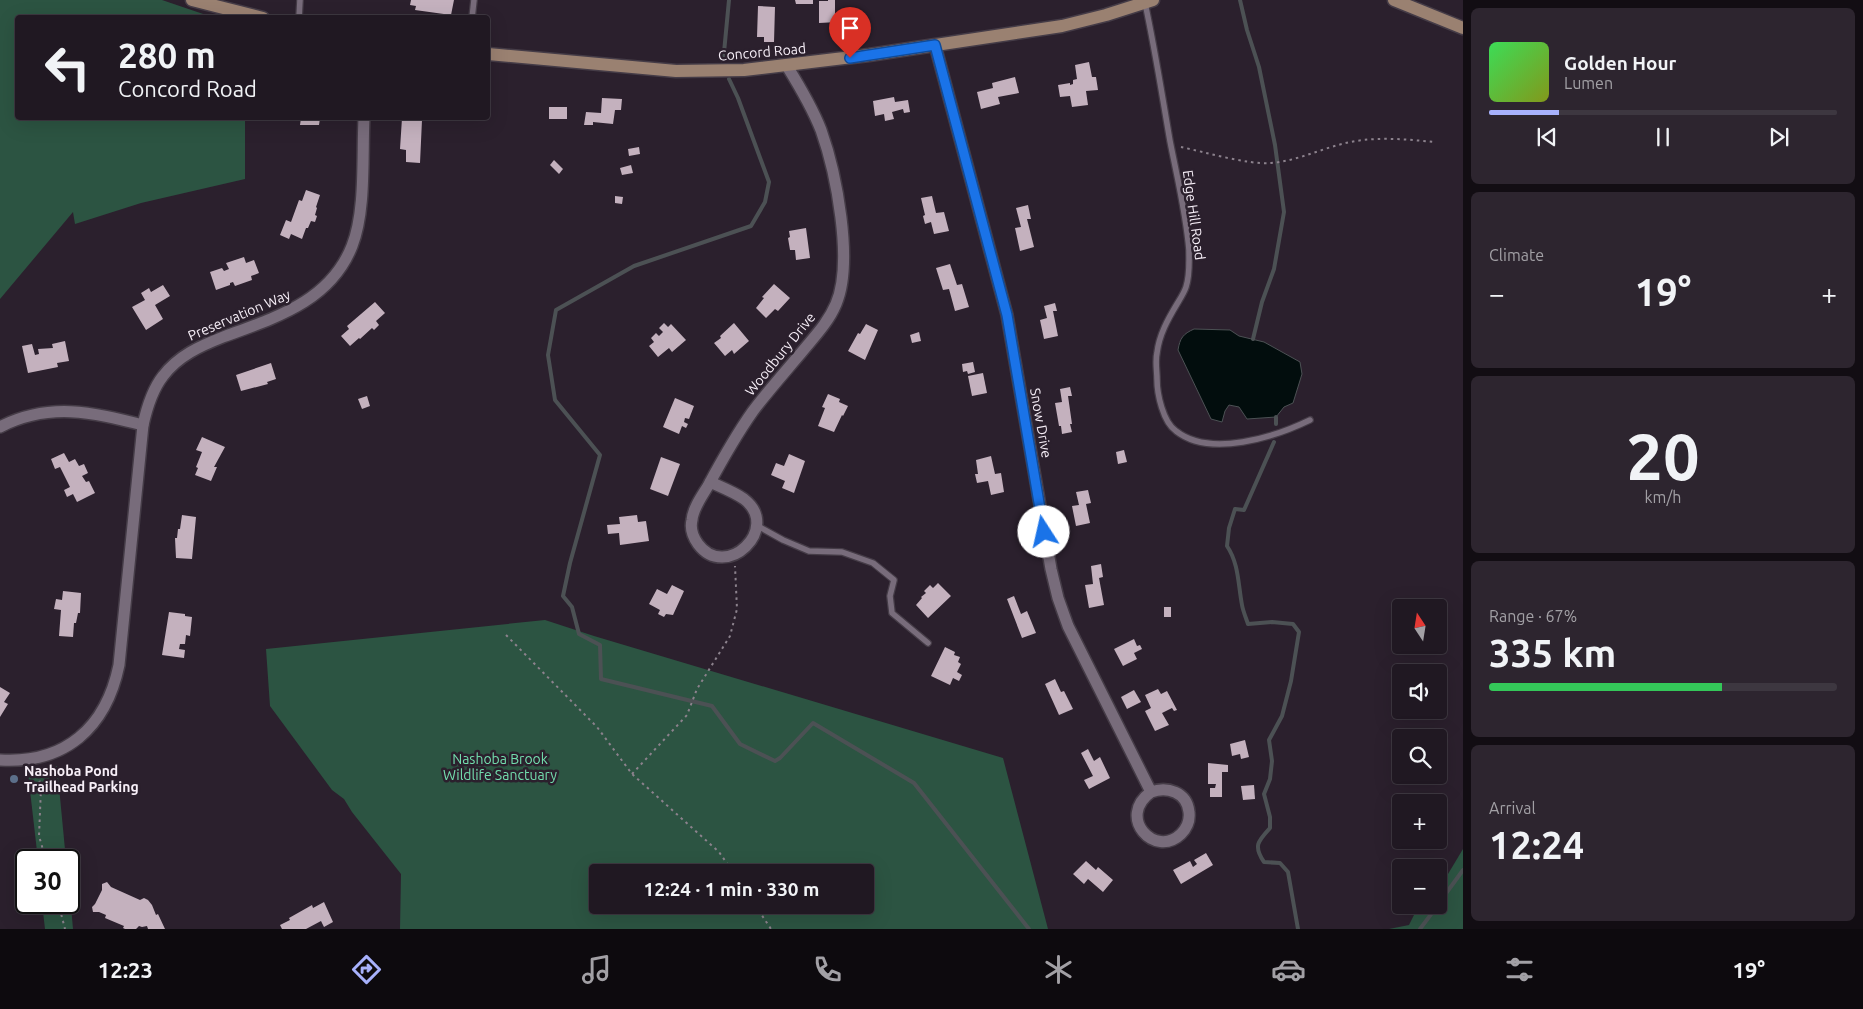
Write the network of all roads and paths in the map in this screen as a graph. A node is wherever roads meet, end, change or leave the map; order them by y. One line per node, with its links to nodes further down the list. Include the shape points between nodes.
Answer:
1 (192, 0): 6 (main road)
2 (300, 0): 7 (lane)
3 (474, 0): 8 (lane)
4 (1394, 0): 9 (main road)
5 (1149, 1): 10 (main road, Concord Road, via 1062,26); 15 (lane, Edge Hill Road)
6 (251, 15)
7 (299, 15)
8 (472, 15)
9 (1463, 28)
10 (935, 45): 12 (main road, Concord Road); 27 (street, Snow Drive, via 1007,315 1058,598 1068,626)
11 (490, 54): 12 (main road, Concord Road, via 676,71)
12 (788, 66): 19 (street, Woodbury Drive, via 807,98 829,155 840,217 843,250 841,285 825,325 750,415)
13 (364, 120): 17 (street, Preservation Way, via 357,230 344,263 319,293 289,312 202,345 182,358 163,375 156,387)
14 (1434, 142): 15 (path, via 1399,138 1344,144 1270,163)
15 (1171, 144): 16 (lane, Edge Hill Road, via 1185,217 1189,272 1186,288 1161,336 1156,354 1157,395 1166,417 1174,430 1191,440 1208,443 1272,436)
16 (1310, 420)
17 (143, 425): 18 (street, via 90,413 51,411); 24 (street, Preservation Way, via 115,684 98,718 85,732 53,753)
18 (0, 426)
19 (710, 482): 20 (street, via 745,500 751,507); 21 (street, Woodbury Drive, via 692,519 694,538 707,553 726,557)
20 (756, 525): 21 (street, via 750,544); 23 (lane, via 809,551 842,552 873,563 894,580 890,596 892,613)
21 (735, 555): 26 (path, via 737,610 730,636 697,689 687,715)
22 (506, 635): 26 (path, via 597,727)
23 (928, 643)
24 (34, 759): 25 (street, Preservation Way); 28 (path, via 40,788 39,836)
25 (0, 760)
26 (632, 774): 29 (path, via 719,852)
27 (1151, 792): 27 (street, via 1168,789 1183,798 1189,814 1188,823 1178,837 1153,840 1140,829 1137,821 1139,804)
28 (43, 849)
29 (727, 864)
30 (61, 914): 32 (path)
31 (761, 914): 33 (path)
32 (65, 929)
33 (771, 929)

